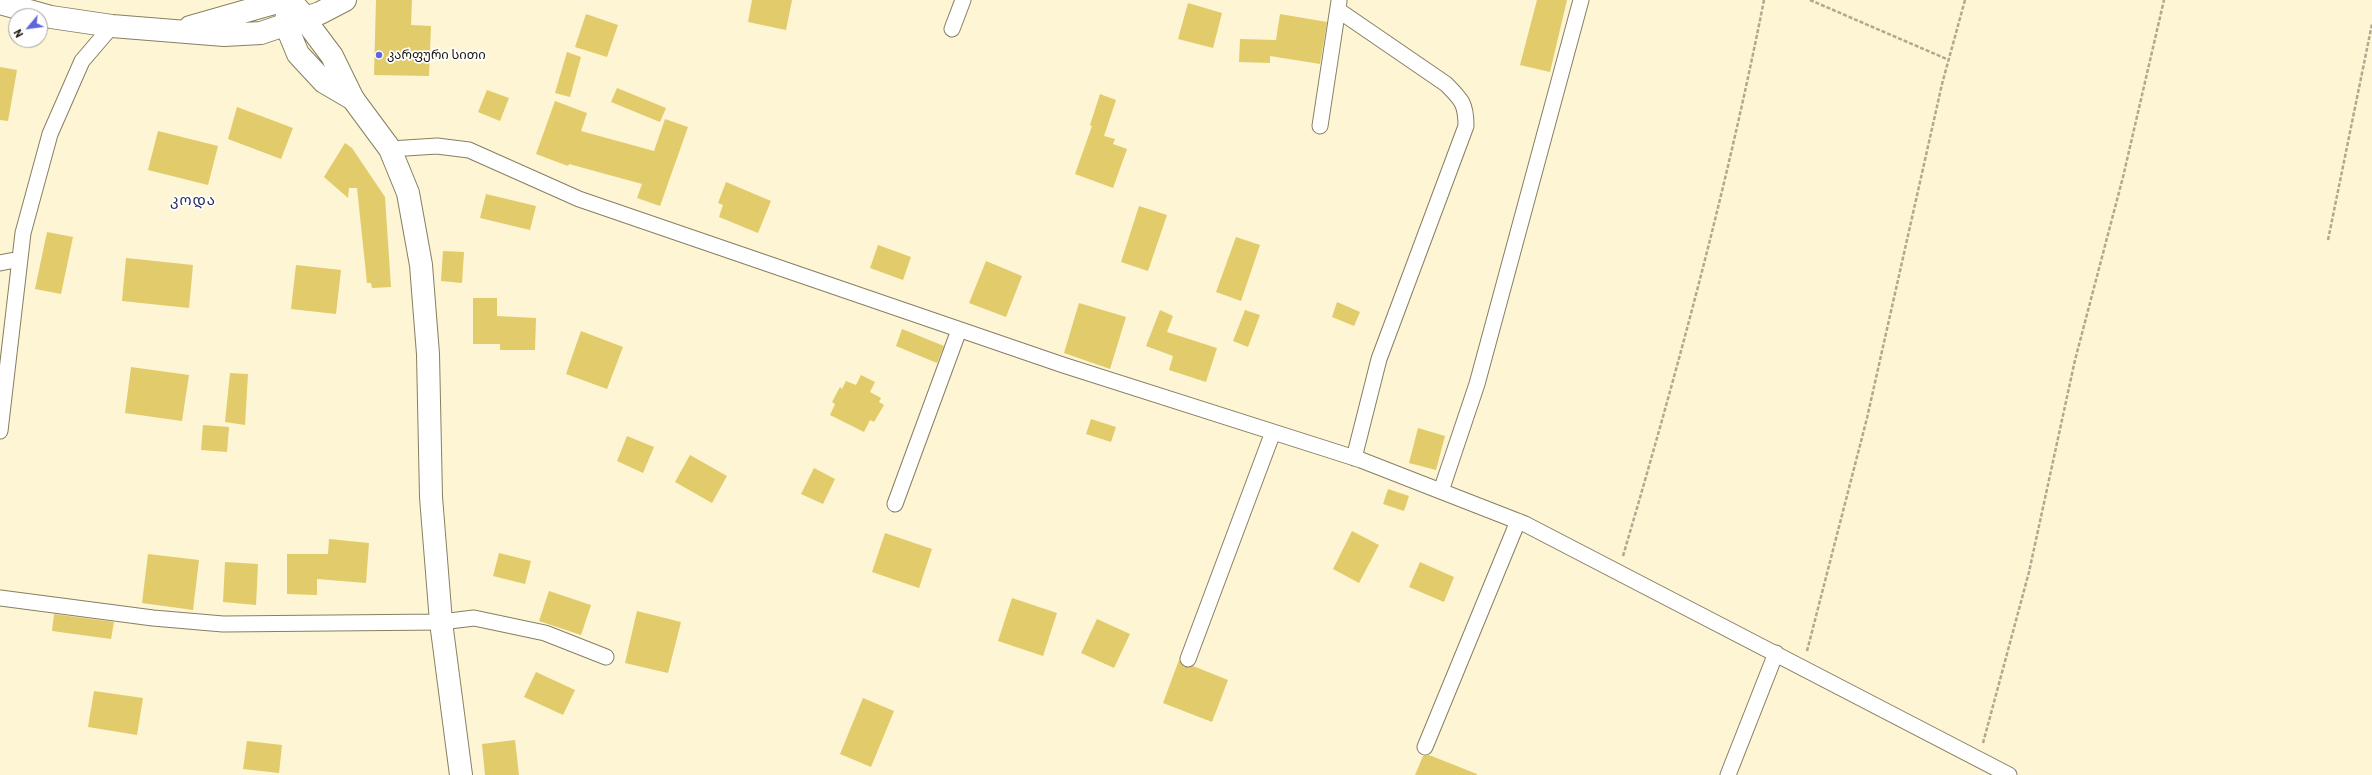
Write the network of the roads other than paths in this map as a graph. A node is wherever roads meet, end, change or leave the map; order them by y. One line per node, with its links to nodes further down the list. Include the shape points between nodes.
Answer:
1 (288, 0): 7 (main road); 8 (main road); 11 (main road)
2 (345, 0): 7 (main road)
3 (963, 0): 10 (street)
4 (1581, 0): 23 (street, via 1477,384)
5 (0, 3): 9 (main road, via 51,17)
6 (1339, 5): 15 (street); 22 (street, via 1446,84 1466,110 1466,126 1379,359)
7 (306, 18): 8 (main road); 14 (main road, via 332,56)
8 (286, 25): 12 (main road); 13 (main road)
9 (112, 26): 11 (main road); 17 (street, via 82,60 50,134 23,233)
10 (952, 29)
11 (177, 30): 12 (main road, via 224,35)
12 (249, 34): 13 (main road)
13 (298, 54): 14 (main road, via 324,82)
14 (353, 99): 16 (main road)
15 (1320, 126)
16 (390, 149): 19 (street, via 437,146 469,150 579,198); 27 (main road, via 408,194 421,265 428,354 432,497)
17 (20, 259): 18 (street); 20 (street)
18 (0, 263)
19 (959, 330): 21 (street); 24 (street)
20 (0, 431)
21 (1273, 432): 22 (street); 30 (street)
22 (1354, 458): 23 (street)
23 (1441, 491): 25 (street)
24 (895, 504)
25 (1518, 521): 28 (street); 31 (street)
26 (0, 598): 27 (street, via 145,617 223,624)
27 (441, 622): 29 (street, via 474,618 544,633); 32 (main road)
28 (1776, 653): 33 (street); 34 (street)
29 (606, 657)
30 (1188, 659)
31 (1425, 746)
32 (461, 775)
33 (1728, 775)
34 (2009, 775)

